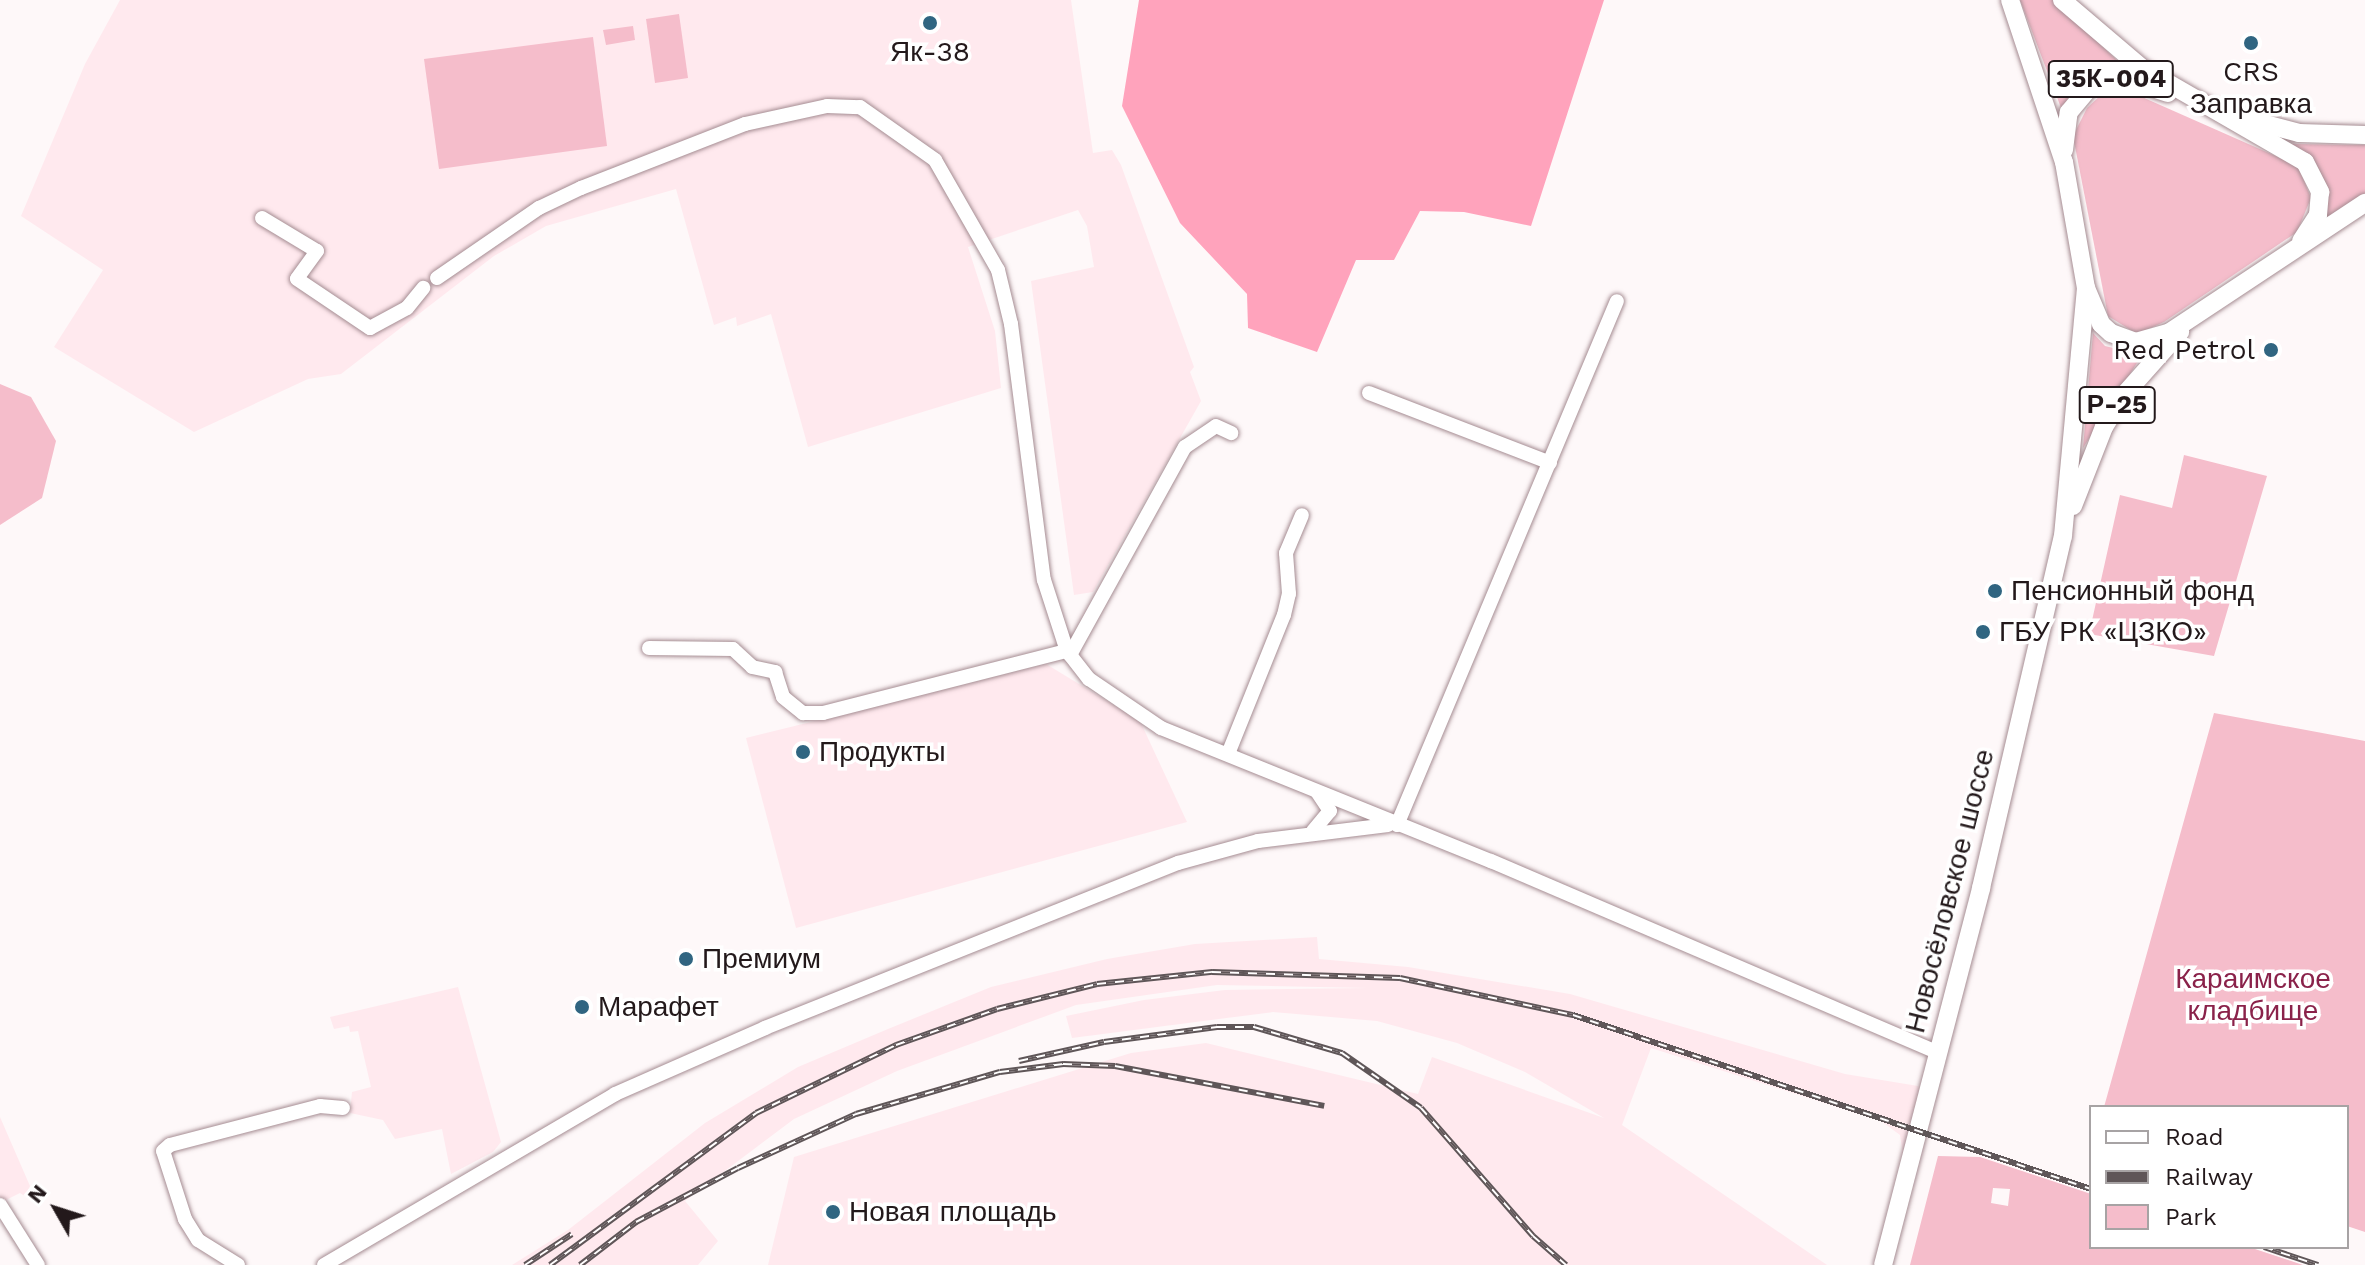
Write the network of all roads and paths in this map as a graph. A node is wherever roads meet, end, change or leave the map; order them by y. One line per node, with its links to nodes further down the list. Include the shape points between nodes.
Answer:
1 (2010, 0): 5 (main road)
2 (2062, 0): 3 (main road, via 2117,51)
3 (2212, 109): 4 (main road, 35К-004, via 2299,133); 5 (main road, 35К-004, via 2141,83 2109,79 2091,86 2069,112); 8 (main road, 35К-004, via 2296,154 2317,181 2318,215 2303,240)
4 (2365, 135)
5 (2064, 162): 11 (main road, 35К-004)
6 (2365, 203): 8 (main road, 35К-004)
7 (262, 218): 10 (street, via 317,251 297,279 370,328 407,308)
8 (2278, 262): 13 (main road, 35К-004)
9 (437, 278): 20 (street, via 539,208 745,124 827,106 860,107 883,120 944,171 998,270 1011,324 1044,580)
10 (423, 288)
11 (2086, 288): 13 (main road, 35К-004, via 2101,324 2136,342 2170,332); 18 (main road, Новосёловское шоссе / Р-25)
12 (1617, 301): 16 (street)
13 (2209, 307): 18 (main road, Новосёловское шоссе / Р-25, via 2123,396 2104,427)
14 (1369, 393): 16 (street)
15 (1231, 433): 20 (street, via 1216,426 1185,447)
16 (1550, 463): 23 (street)
17 (1302, 515): 21 (street, via 1286,553 1289,594 1284,615)
18 (2064, 529): 25 (main road, Новосёловское шоссе / Р-25)
19 (649, 648): 20 (street, via 733,649 752,667 775,672 783,697 803,713 823,713)
20 (1068, 653): 21 (street, via 1089,679 1161,728)
21 (1228, 754): 22 (street)
22 (1313, 789): 23 (street); 24 (street, via 1330,811)
23 (1397, 825): 24 (street); 25 (street)
24 (1313, 832): 30 (street, via 1178,863 1059,907 625,1089)
25 (1939, 1053): 31 (main road, Новосёловское шоссе / Р-25)
26 (343, 1108): 29 (street, via 320,1106 163,1151 181,1208 198,1240)
27 (0, 1205): 28 (street)
28 (38, 1265)
29 (238, 1265)
30 (324, 1265)
31 (1883, 1265)

